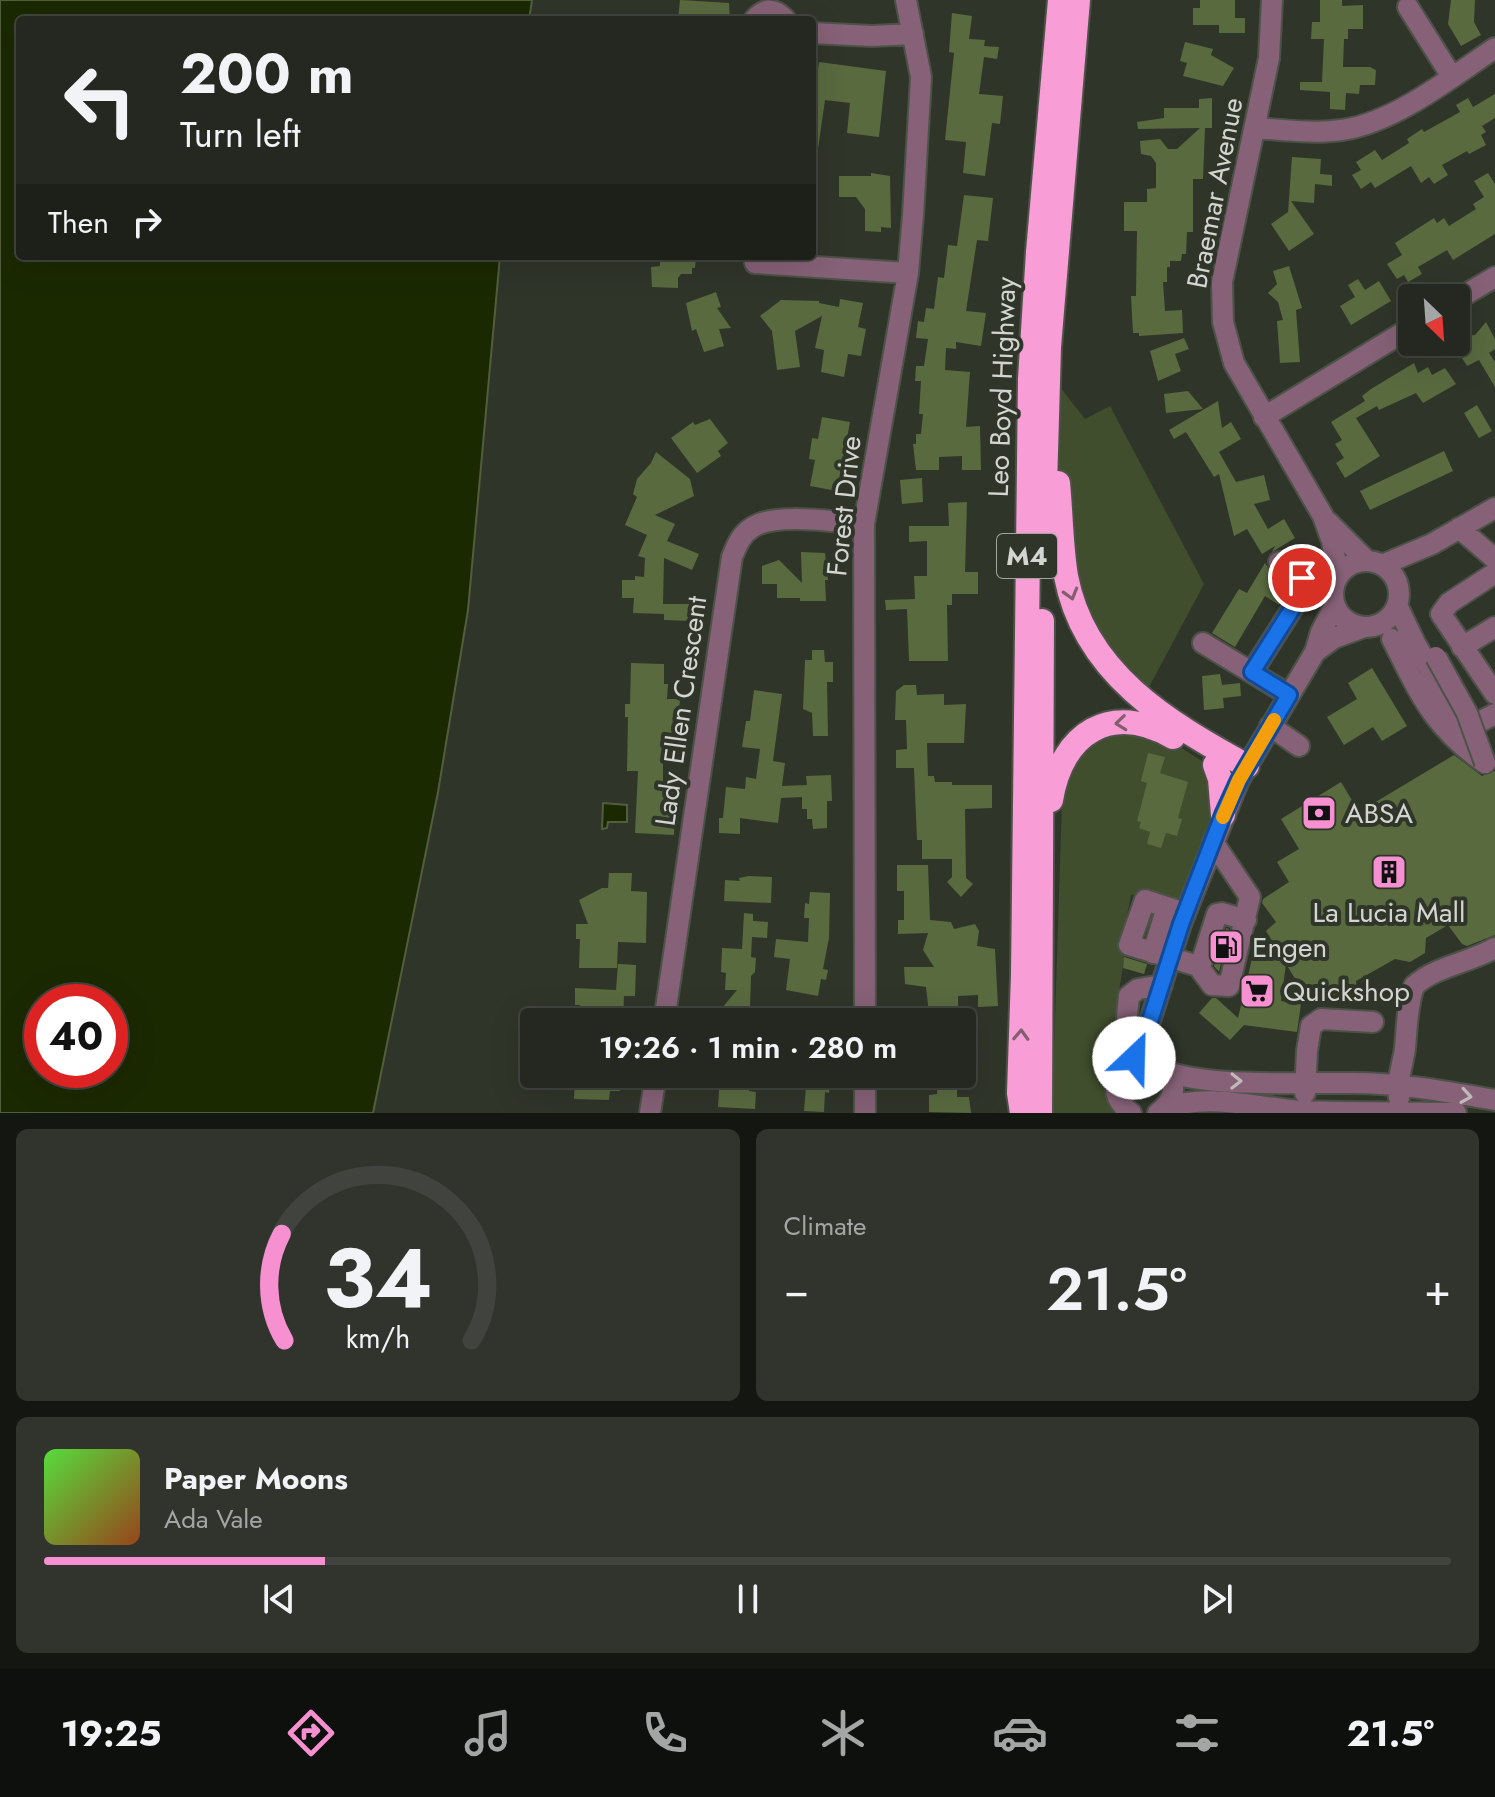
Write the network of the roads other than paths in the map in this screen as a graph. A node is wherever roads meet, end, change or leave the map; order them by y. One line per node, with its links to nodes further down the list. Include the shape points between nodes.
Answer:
1 (906, 0): 9 (street, Forest Drive)
2 (1060, 0): 65 (highway, Leo Boyd Highway / M4, one-way to 2, via 1030,379)
3 (1078, 0): 18 (highway, Leo Boyd Highway / M4)
4 (1272, 0): 12 (street, Braemar Avenue, via 1269,58)
5 (1408, 7): 11 (street)
6 (758, 16): 7 (street, via 769,9)
7 (782, 16)
8 (816, 33): 9 (street)
9 (913, 34): 14 (street, Forest Drive, via 921,91)
10 (1495, 48): 11 (street)
11 (1452, 77): 12 (street, via 1362,125 1327,131)
12 (1255, 128): 19 (street, Braemar Avenue, via 1222,282 1222,304 1230,352)
13 (755, 263): 14 (street)
14 (908, 273): 22 (street, Forest Drive)
15 (1495, 277): 16 (street)
16 (1470, 292)
17 (1398, 336): 19 (street)
18 (1047, 406): 43 (highway, one-way to 43, via 1056,448 1066,575 1087,633 1133,693); 47 (highway, Leo Boyd Highway / M4)
19 (1264, 417): 21 (street, Braemar Avenue)
20 (1495, 508): 23 (street)
21 (1323, 516): 27 (street, Braemar Avenue); 28 (street, Braemar Avenue)
22 (864, 524): 55 (street, Lady Ellen Crescent, via 763,522 740,539 732,557); 56 (street, Forest Drive)
23 (1459, 528): 24 (street); 25 (street)
24 (1432, 544): 27 (street); 30 (street, via 1411,568)
25 (1494, 559): 34 (street, via 1441,614)
26 (1279, 562): 36 (street, via 1306,587)
27 (1374, 563): 28 (street, via 1348,567); 30 (street, via 1391,573 1397,584)
28 (1338, 576): 29 (street)
29 (1335, 605): 31 (street, via 1346,620); 35 (street)
30 (1398, 616): 30 (street, bridge, via 1420,691 1439,724 1485,763 1467,713 1436,657); 31 (street); 31 (street); 40 (street, via 1415,662 1467,732)
31 (1368, 626): 35 (street, via 1334,638)
32 (1495, 627): 34 (street)
33 (1203, 643): 36 (street)
34 (1462, 647): 37 (street)
35 (1315, 652): 39 (street)
36 (1252, 672): 39 (street)
37 (1489, 672): 38 (street)
38 (1495, 694)
39 (1289, 695): 41 (street)
40 (1495, 714)
41 (1270, 726): 42 (street); 44 (street)
42 (1299, 746)
43 (1220, 759): 44 (highway); 45 (highway); 47 (highway, one-way to 47, via 1148,724 1120,721 1093,729 1073,745 1059,768)
44 (1247, 765): 45 (street)
45 (1223, 815): 46 (street)
46 (1213, 842): 48 (street); 50 (street, via 1250,894)
47 (1043, 851): 73 (highway, Leo Boyd Highway / M4)
48 (1174, 905): 49 (street); 52 (street); 52 (street, via 1145,900 1129,945)
49 (1215, 916): 50 (street); 53 (street)
50 (1246, 920): 53 (street, via 1229,986 1212,985)
51 (1495, 948): 63 (street, via 1414,986 1406,1021)
52 (1154, 953): 53 (street); 54 (street)
53 (1200, 967)
54 (1160, 993): 58 (street); 58 (street, via 1138,989 1129,996); 59 (street, via 1155,1035)
55 (666, 1008)
56 (865, 1008)
57 (1373, 1022): 60 (street, via 1329,1019 1311,1026)
58 (1132, 1061): 59 (street); 67 (street, via 1117,1084)
59 (1163, 1068): 60 (street, one-way to 60, via 1197,1079); 68 (street, via 1172,1090)
60 (1305, 1083): 63 (street); 69 (street)
61 (654, 1088): 71 (street)
62 (865, 1088): 72 (street)
63 (1407, 1088): 64 (street, one-way to 64); 70 (street, via 1400,1101)
64 (1495, 1100)
65 (1019, 1106)
66 (1236, 1108): 68 (street, via 1208,1099); 69 (street)
67 (1125, 1111)
68 (1160, 1111)
69 (1305, 1112): 70 (street)
70 (1410, 1112): 74 (street)
71 (650, 1113)
72 (865, 1113)
73 (1040, 1113)
74 (1456, 1113)

